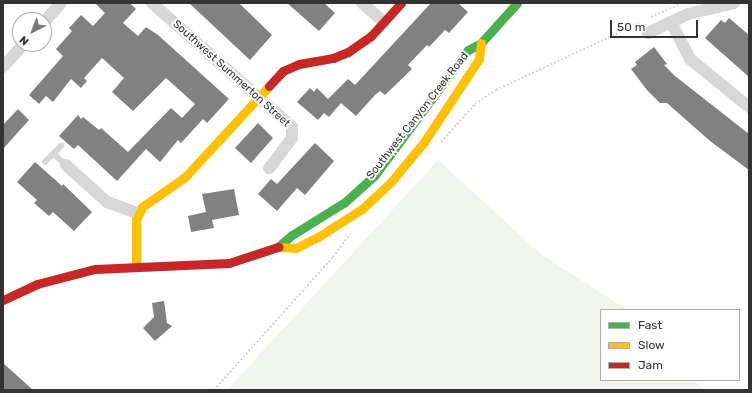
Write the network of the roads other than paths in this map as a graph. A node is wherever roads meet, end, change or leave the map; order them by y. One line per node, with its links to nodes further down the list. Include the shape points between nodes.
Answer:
1 (61, 3): 7 (street)
2 (152, 3): 14 (street, Southwest Summerton Street)
3 (362, 3): 8 (street)
4 (401, 3): 8 (main road)
5 (517, 3): 11 (main road, Southwest Canyon Creek Road)
6 (734, 3): 9 (street, via 688,14)
7 (52, 13)
8 (384, 22): 14 (main road, via 348,52 333,58 299,64 283,71)
9 (671, 22): 10 (street); 15 (street, via 690,59)
10 (648, 33)
11 (481, 42): 22 (main road, Southwest Canyon Creek Road, via 468,50 374,176 345,202 292,235); 22 (main road, Southwest Canyon Creek Road, via 479,59 424,142 391,182 349,218 296,248)
12 (17, 52): 13 (street)
13 (3, 67)
14 (258, 96): 20 (street, Southwest Summerton Street, via 292,127 294,132 287,147); 21 (main road, via 185,177 147,203)
15 (749, 107)
16 (61, 146): 17 (lane)
17 (54, 154): 18 (lane); 19 (lane)
18 (45, 162)
19 (66, 165): 21 (street, via 107,202)
20 (269, 168)
21 (138, 213): 23 (main road)
22 (278, 247): 23 (main road, Southwest Canyon Creek Road, via 229,263)
23 (136, 266): 24 (main road, Southwest Canyon Creek Road, via 95,269 65,275)
24 (3, 300)

